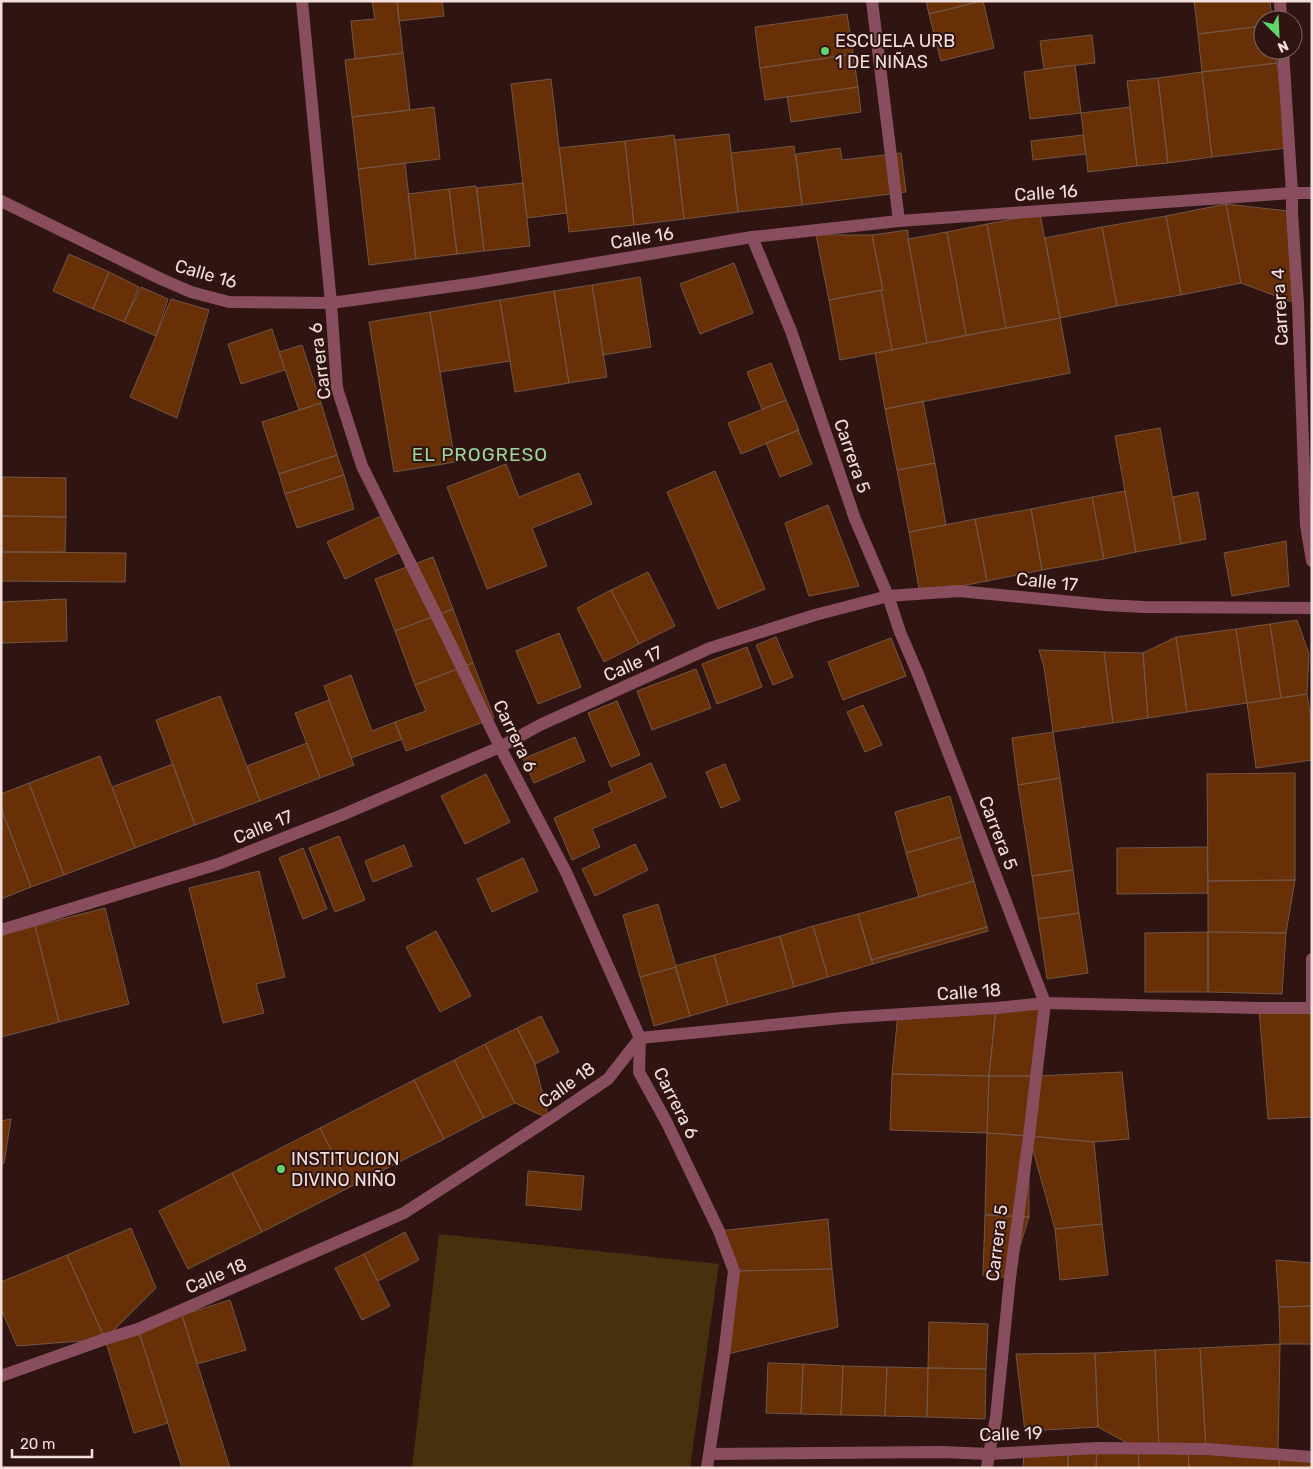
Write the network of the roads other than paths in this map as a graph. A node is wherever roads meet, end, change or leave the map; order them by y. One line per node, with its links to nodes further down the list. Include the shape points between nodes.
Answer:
1 (302, 1): 9 (street, Carrera 6)
2 (872, 1): 7 (street)
3 (1284, 60): 4 (street, Carrera 4)
4 (1292, 193): 5 (street, Calle 16); 7 (street, Calle 16); 10 (street, Carrera 4, via 1306,525)
5 (1312, 193)
6 (1, 201): 9 (street, Calle 16, via 191,292 229,302)
7 (899, 221): 8 (street, Calle 16)
8 (752, 237): 9 (street, Calle 16, via 476,283); 11 (street, Carrera 5, via 791,331 855,519)
9 (331, 303): 13 (street, Carrera 6, via 337,388 362,466)
10 (1312, 561)
11 (888, 596): 12 (street, Calle 17, via 959,591 1124,606); 13 (street, Calle 17, via 710,648); 16 (street, Carrera 5)
12 (1312, 608)
13 (500, 747): 14 (street, Calle 17, via 218,864); 18 (street, Carrera 6, via 566,872)
14 (1, 930)
15 (1312, 959): 17 (street)
16 (1045, 1003): 17 (street, Calle 18); 18 (street, Calle 18, via 840,1018); 21 (street, Carrera 5)
17 (1312, 1008)
18 (640, 1038): 19 (street, Calle 18, via 608,1079 404,1214 138,1329); 20 (street, Carrera 6, via 639,1072 694,1179 734,1271)
19 (1, 1376)
20 (710, 1454): 21 (street, Calle 19); 23 (street, Carrera 6)
21 (989, 1454): 22 (street, Calle 19, via 1097,1448 1197,1448); 24 (street, Carrera 5)
22 (1312, 1457)
23 (707, 1468)
24 (987, 1468)

